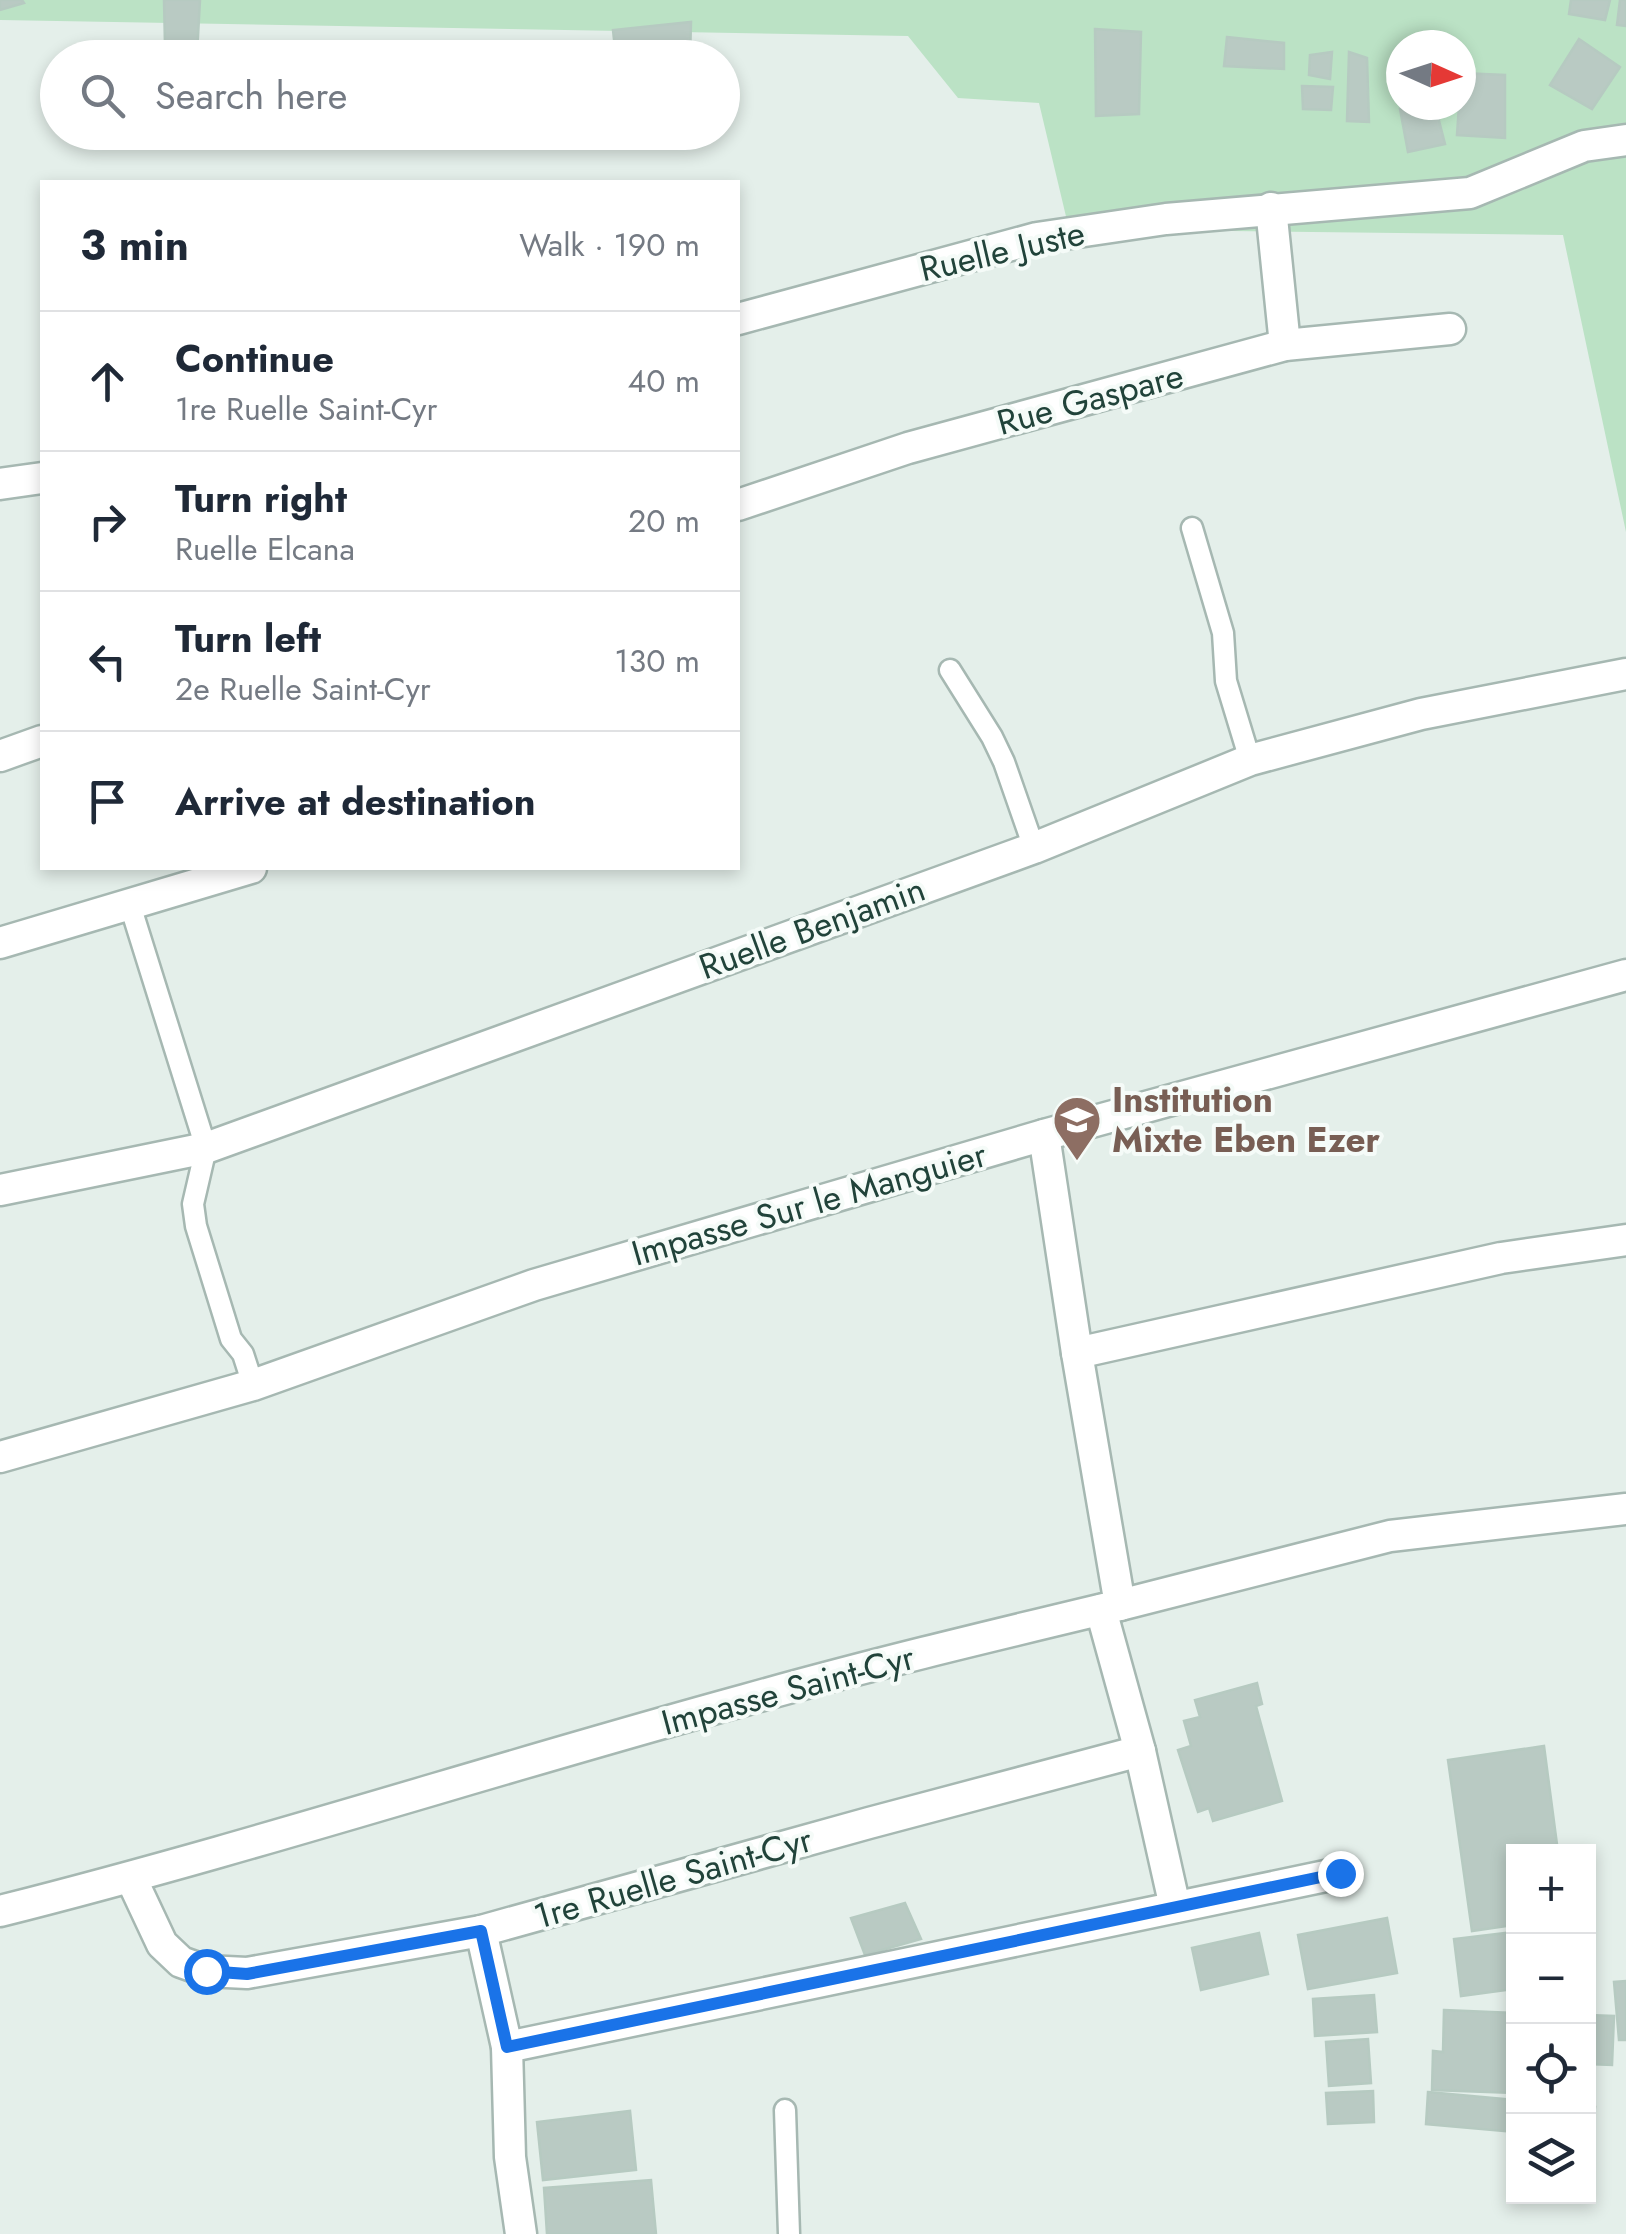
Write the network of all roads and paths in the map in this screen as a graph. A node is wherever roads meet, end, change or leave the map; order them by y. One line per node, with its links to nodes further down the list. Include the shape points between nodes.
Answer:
1 (1626, 140): 2 (street, Ruelle Juste, via 1584,146 1470,192)
2 (1271, 208): 3 (street, Ruelle Juste, via 1037,238); 5 (street)
3 (740, 318)
4 (1450, 329): 5 (street, Rue Gaspare)
5 (1285, 346): 8 (street, Rue Gaspare, via 908,448)
6 (40, 478): 7 (street)
7 (0, 484)
8 (740, 504)
9 (1192, 528): 14 (lane)
10 (950, 670): 15 (lane, via 1004,762)
11 (1626, 674): 14 (street, Ruelle Benjamin, via 1421,714)
12 (40, 742): 13 (street)
13 (0, 756)
14 (1250, 760): 15 (street, Ruelle Benjamin)
15 (1034, 848): 21 (street, Ruelle Benjamin)
16 (244, 870): 17 (street)
17 (130, 905): 18 (street); 21 (lane)
18 (0, 943)
19 (1626, 975): 20 (street, Impasse Sur le Manguier)
20 (1044, 1136): 24 (street); 25 (street, Impasse Sur le Manguier, via 534,1284)
21 (206, 1148): 22 (street, Ruelle Benjamin); 25 (lane, via 193,1204 196,1226 231,1339)
22 (0, 1190)
23 (1626, 1240): 24 (street, via 1501,1258)
24 (1077, 1353): 28 (street)
25 (254, 1385): 26 (street, Impasse Sur le Manguier)
26 (0, 1457)
27 (1626, 1509): 28 (street, Impasse Saint-Cyr, via 1390,1536)
28 (1111, 1608): 29 (street); 31 (street, Impasse Saint-Cyr, via 744,1700)
29 (1140, 1751): 32 (street); 34 (street, 1re Ruelle Saint-Cyr)
30 (1340, 1873): 32 (street)
31 (131, 1878): 33 (street, Impasse Saint-Cyr); 34 (street, 1re Ruelle Saint-Cyr, via 162,1944 180,1962 206,1971 247,1974)
32 (1175, 1906): 35 (street)
33 (0, 1912)
34 (481, 1931): 35 (street)
35 (507, 2047): 37 (street, via 510,2157)
36 (785, 2110): 38 (lane)
37 (521, 2234)
38 (789, 2234)

